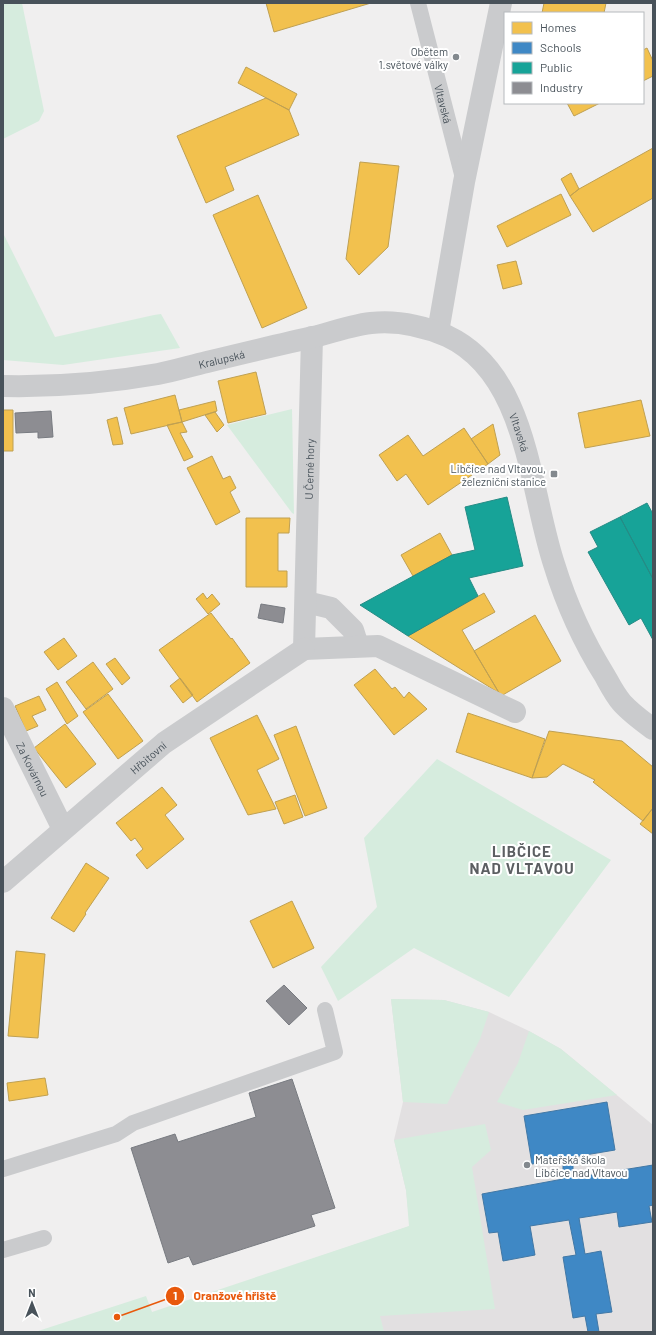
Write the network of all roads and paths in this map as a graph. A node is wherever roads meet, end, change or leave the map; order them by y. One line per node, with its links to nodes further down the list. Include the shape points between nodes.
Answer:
1 (418, 3): 3 (lane, Vltavská)
2 (501, 3): 3 (street, Vltavská)
3 (464, 182): 4 (street, Vltavská)
4 (438, 332): 5 (street, Kralupská, via 418,325 371,323); 12 (street, Vltavská, via 459,342 482,361 510,404 524,442 553,563 568,603 594,659 620,700)
5 (312, 337): 6 (street, Kralupská, via 158,374 87,383); 7 (street, U Černé hory)
6 (3, 386)
7 (306, 602): 8 (street, via 331,608 354,630); 9 (street, U Černé hory)
8 (358, 646): 9 (street); 11 (street, via 378,646)
9 (304, 650): 13 (street, Hřbitovní, via 164,744)
10 (3, 708): 13 (street, Za Kovárnou)
11 (515, 712)
12 (653, 729)
13 (63, 829): 14 (street, Hřbitovní)
14 (3, 882)
15 (325, 1010): 16 (lane, via 336,1052 133,1123 116,1134)
16 (3, 1170)
17 (44, 1238): 18 (lane)
18 (3, 1250)

